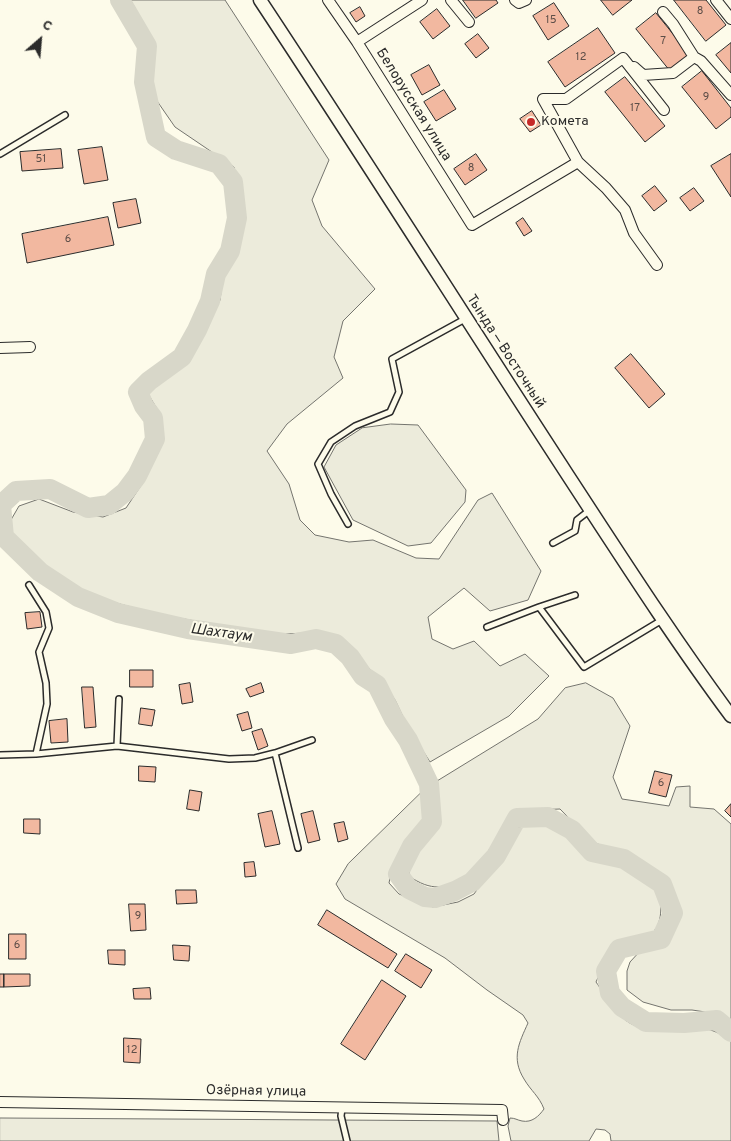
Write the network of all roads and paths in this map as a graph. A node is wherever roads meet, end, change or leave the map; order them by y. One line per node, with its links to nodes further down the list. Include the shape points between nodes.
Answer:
1 (260, 0): 20 (street, Тында — Восточный)
2 (328, 0): 11 (street, Белорусская улица)
3 (422, 0): 11 (street)
4 (452, 0): 10 (street)
5 (515, 0): 6 (street, via 519,3)
6 (526, 0)
7 (716, 0): 9 (street)
8 (663, 12): 12 (street)
9 (731, 19)
10 (469, 22)
11 (357, 42): 18 (street, Белорусская улица, via 472,225)
12 (694, 57): 13 (street, via 673,73 662,75 643,74); 14 (street)
13 (623, 58): 15 (street); 18 (street, via 566,99 543,99)
14 (731, 95)
15 (664, 110)
16 (65, 115): 17 (lane)
17 (0, 154)
18 (578, 162): 19 (street, via 625,210 634,233)
19 (656, 265)
20 (466, 319): 23 (street, Тында — Восточный); 24 (lane, via 392,359 399,392 390,412 355,426 331,442 318,464)
21 (30, 347): 22 (street)
22 (0, 348)
23 (591, 510): 25 (lane, via 577,520 575,531); 29 (street, Тында — Восточный)
24 (348, 524)
25 (553, 543)
26 (29, 585): 36 (lane, via 46,612 49,628 39,652 47,704)
27 (575, 596): 28 (lane)
28 (539, 607): 29 (lane, via 584,667); 30 (lane)
29 (662, 620): 32 (street, Тында — Восточный)
30 (487, 627)
31 (120, 699): 34 (lane)
32 (731, 716)
33 (312, 740): 35 (lane)
34 (117, 746): 35 (lane, via 229,759); 36 (lane)
35 (275, 753): 38 (lane)
36 (36, 754): 37 (lane)
37 (0, 755)
38 (298, 848)
39 (0, 1102): 40 (street, Озёрная улица)
40 (342, 1108): 41 (street, Озёрная улица, via 502,1110); 42 (lane)
41 (503, 1120)
42 (347, 1141)

